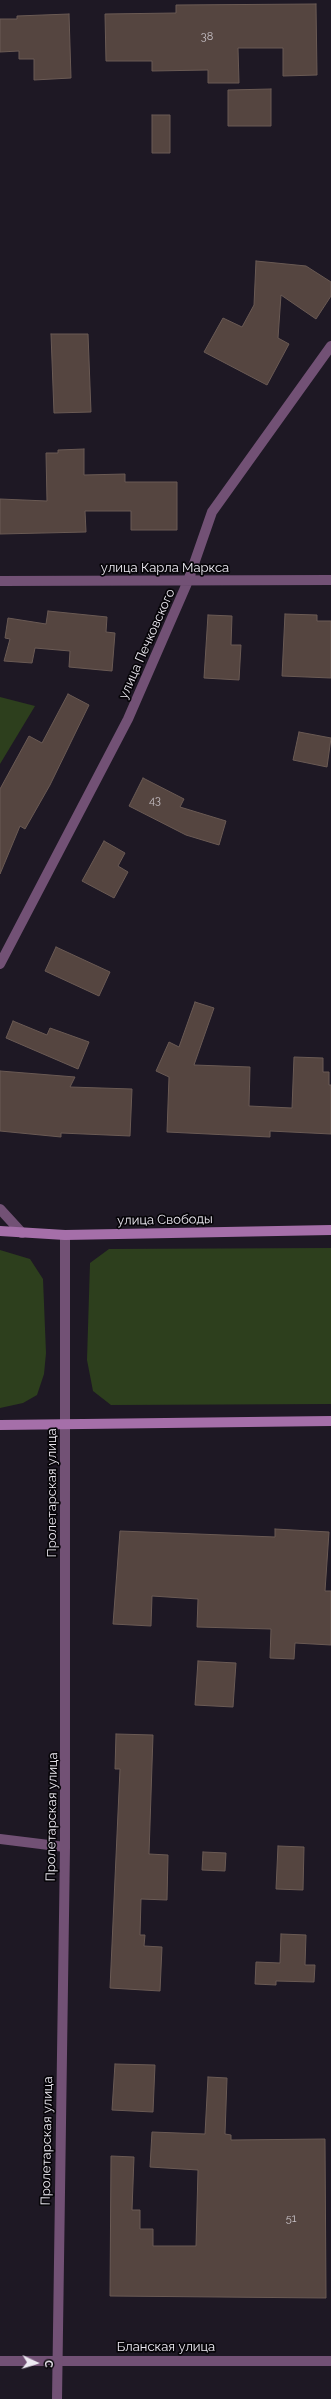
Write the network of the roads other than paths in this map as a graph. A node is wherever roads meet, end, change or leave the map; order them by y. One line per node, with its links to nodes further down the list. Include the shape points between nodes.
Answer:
1 (331, 346): 4 (street, улица Печковского, via 212,512)
2 (331, 580): 4 (street, улица Карла Маркса)
3 (0, 581): 4 (street, улица Карла Маркса)
4 (188, 581): 5 (street, улица Печковского, via 128,719)
5 (0, 964)
6 (0, 1209): 9 (street)
7 (331, 1230): 10 (main road, улица Свободы)
8 (0, 1231): 9 (main road, улица Свободы)
9 (22, 1233): 10 (main road, улица Свободы)
10 (65, 1235): 12 (street, Пролетарская улица)
11 (331, 1421): 12 (main road)
12 (64, 1424): 13 (main road); 15 (street, Пролетарская улица)
13 (0, 1425)
14 (0, 1839): 15 (street)
15 (65, 1847): 16 (street, Пролетарская улица)
16 (57, 2360): 17 (street, Бланская улица); 18 (street, Бланская улица); 19 (street, Пролетарская улица)
17 (0, 2361)
18 (331, 2361)
19 (57, 2399)

